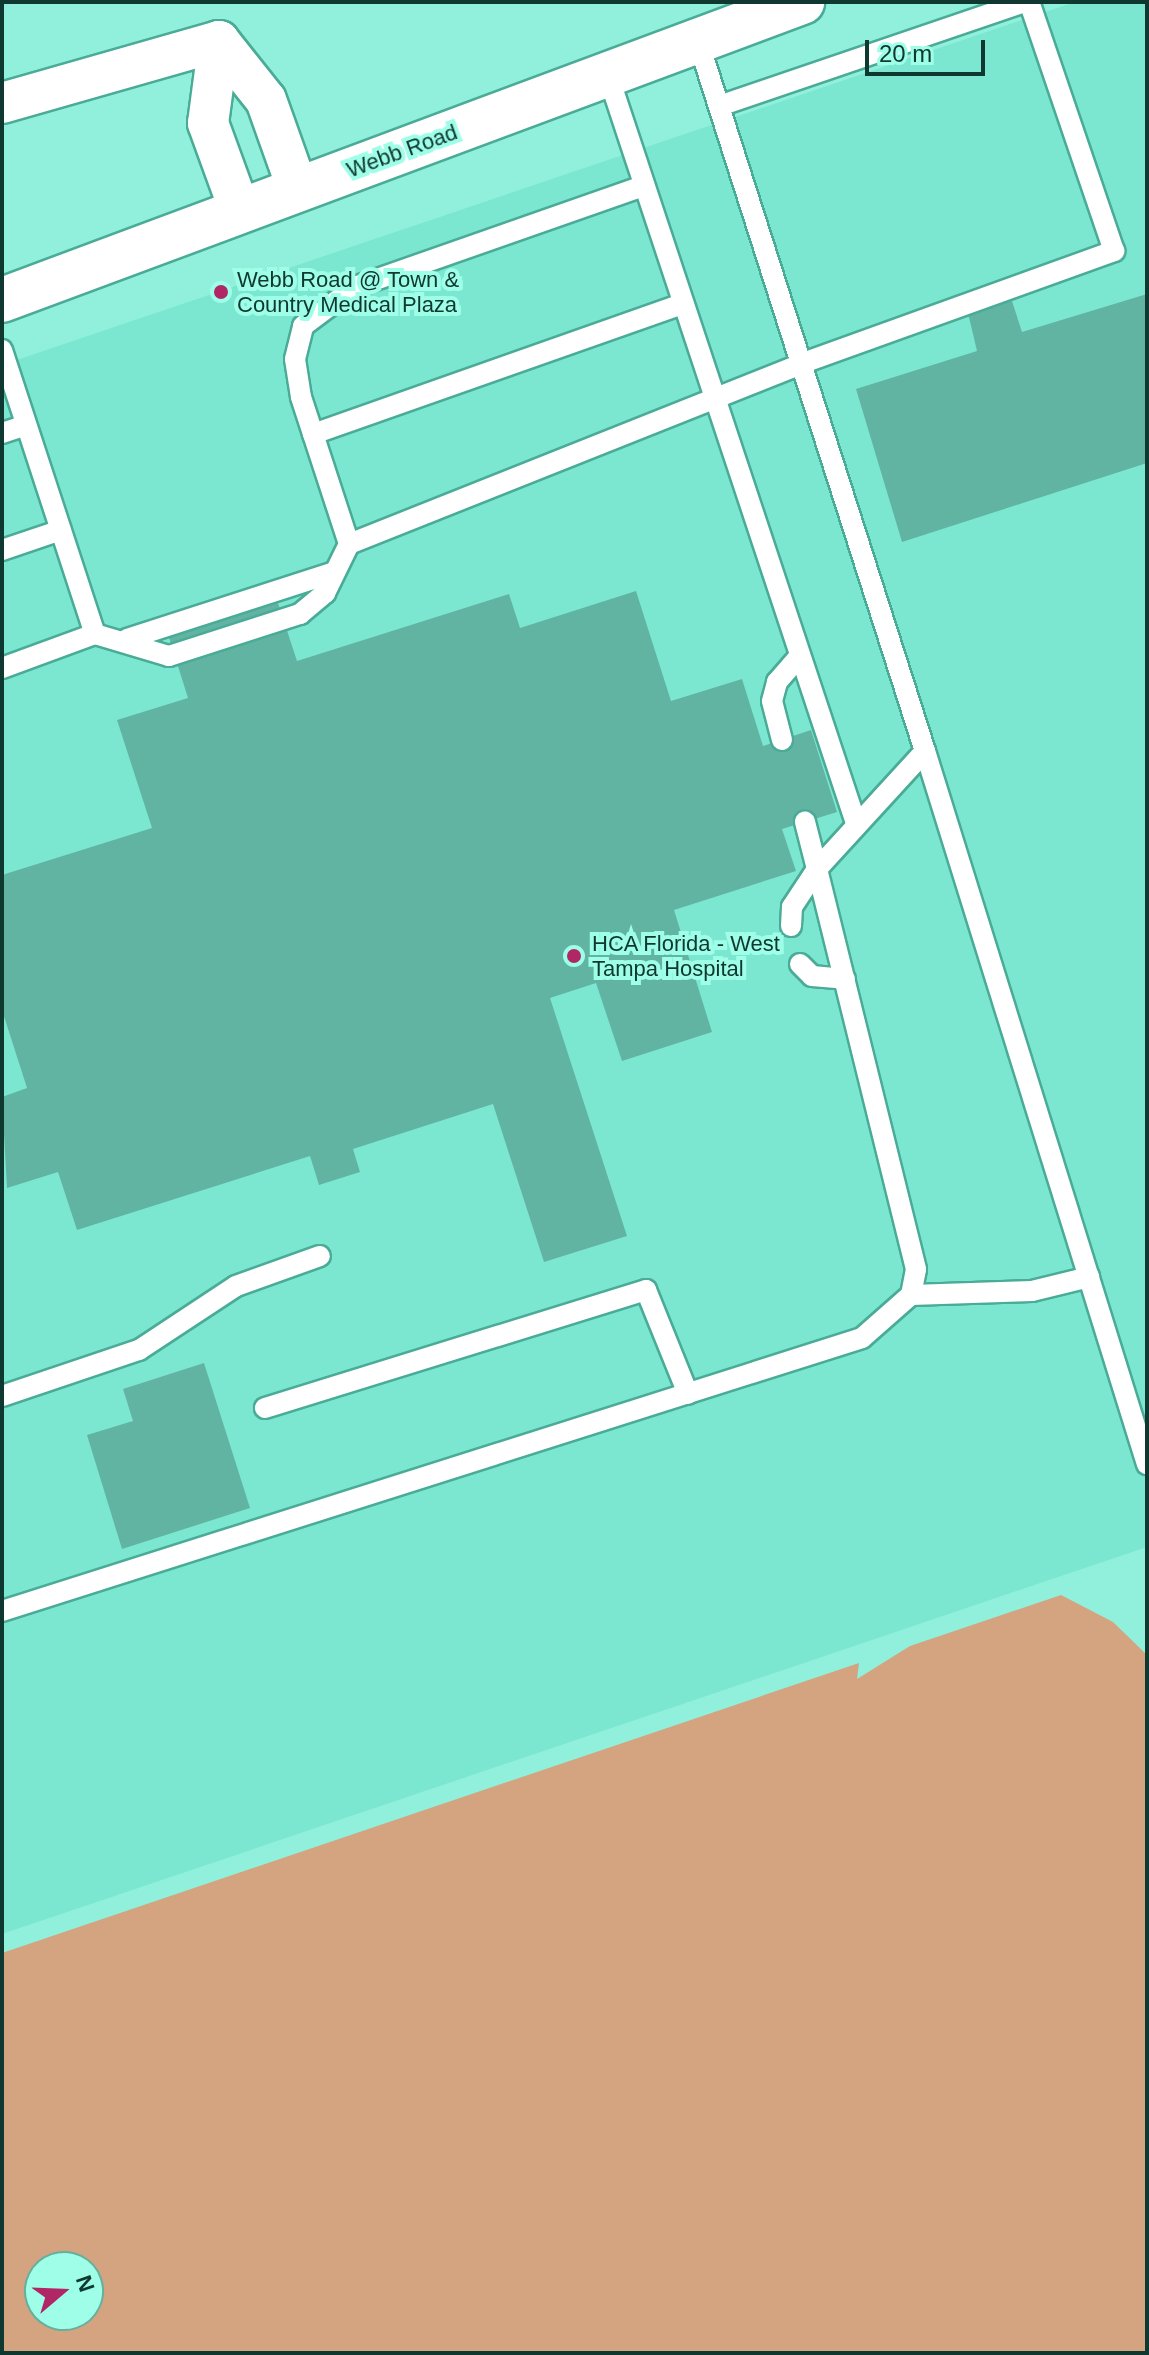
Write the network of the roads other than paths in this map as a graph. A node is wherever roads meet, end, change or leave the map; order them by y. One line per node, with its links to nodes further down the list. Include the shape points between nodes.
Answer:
1 (802, 2): 4 (street, Webb Road)
2 (1026, 2): 7 (lane); 14 (lane, via 1114,251)
3 (219, 41): 6 (street); 9 (street, via 266,100); 10 (street, via 208,123)
4 (698, 41): 5 (street, Webb Road); 7 (lane)
5 (608, 75): 8 (lane); 9 (street, Webb Road)
6 (2, 103)
7 (719, 106): 14 (lane)
8 (644, 186): 12 (lane); 18 (lane, via 355,287 326,305 303,326 295,359)
9 (298, 190): 10 (street, Webb Road)
10 (240, 211): 11 (street, Webb Road)
11 (2, 300)
12 (683, 304): 15 (lane); 18 (lane)
13 (2, 350): 16 (lane)
14 (803, 363): 15 (lane); 28 (lane)
15 (716, 402): 20 (lane); 25 (lane)
16 (26, 425): 17 (lane); 19 (lane)
17 (2, 433)
18 (313, 434): 20 (lane)
19 (61, 530): 21 (lane); 23 (lane)
20 (349, 544): 22 (lane)
21 (2, 550)
22 (331, 573): 24 (lane); 24 (lane, via 325,593 300,614 169,656 148,653)
23 (95, 634): 24 (lane); 26 (lane)
24 (127, 639)
25 (800, 656): 27 (lane, via 777,682 772,701); 30 (lane)
26 (2, 668)
27 (782, 740)
28 (925, 751): 30 (lane); 36 (lane)
29 (805, 822): 31 (lane)
30 (856, 823): 31 (lane)
31 (817, 869): 32 (lane, via 792,907); 34 (lane)
32 (791, 926)
33 (800, 964): 34 (lane, via 812,976)
34 (845, 979): 37 (lane, via 916,1269)
35 (320, 1256): 39 (lane, via 236,1286 139,1350)
36 (1089, 1277): 37 (lane, via 1032,1291); 41 (lane)
37 (911, 1295): 38 (lane, via 862,1338)
38 (688, 1394): 40 (lane, via 646,1290); 42 (lane)
39 (2, 1396)
40 (265, 1408)
41 (1147, 1464)
42 (2, 1611)

